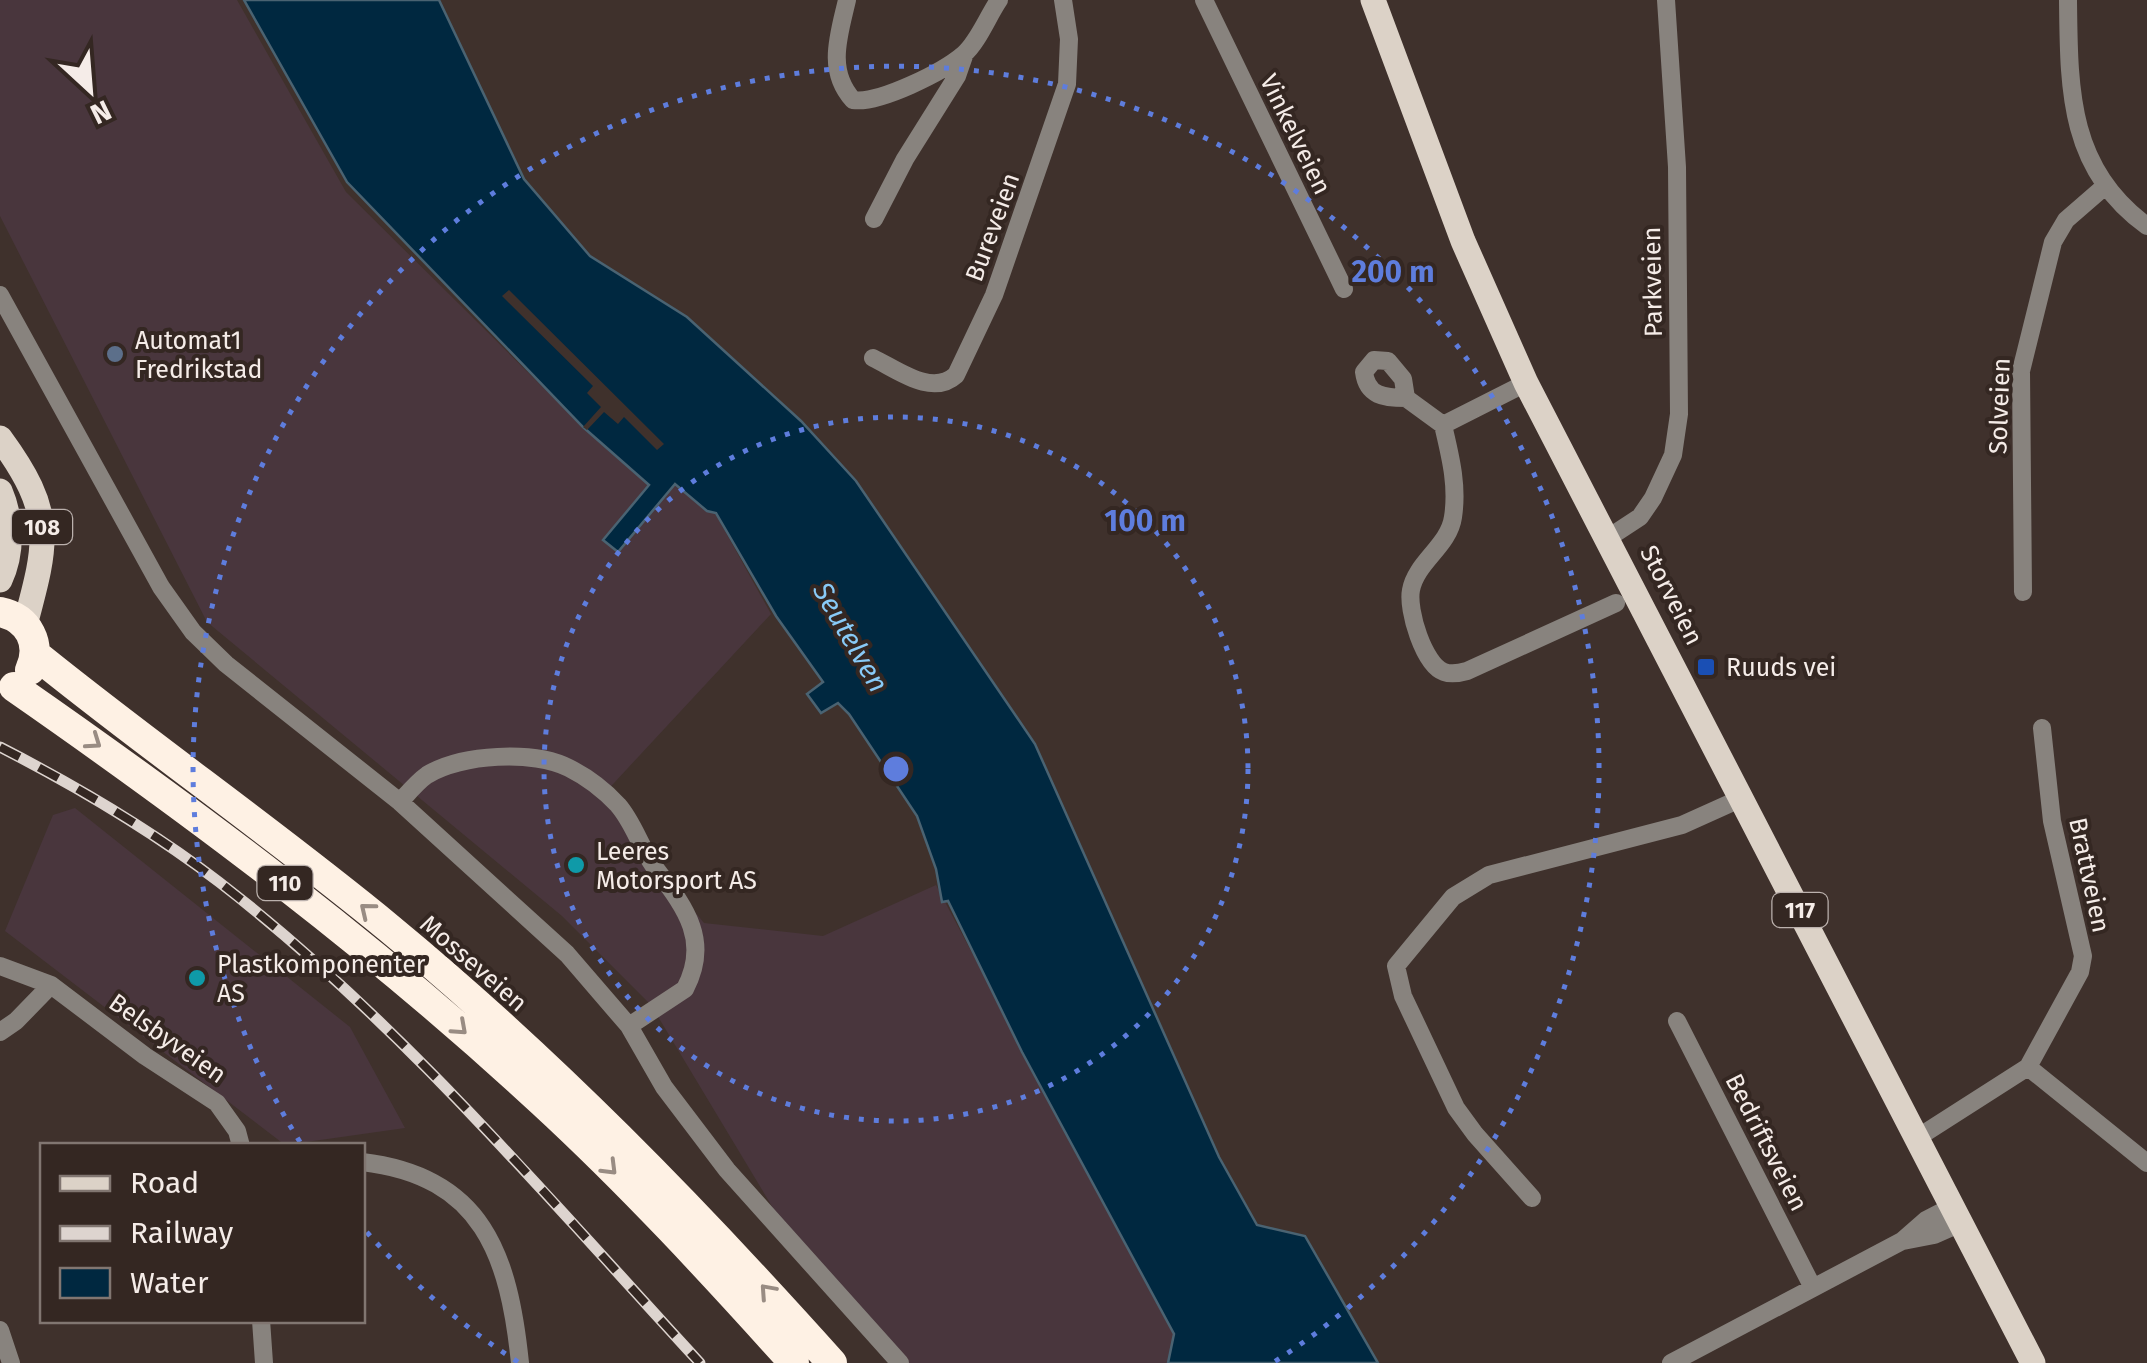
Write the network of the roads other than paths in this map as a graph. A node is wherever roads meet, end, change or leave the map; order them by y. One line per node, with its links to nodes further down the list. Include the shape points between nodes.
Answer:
1 (847, 0): 8 (street, via 837,76 853,100 886,94)
2 (999, 0): 8 (street)
3 (1064, 0): 14 (street, Bureveien, via 1067,84 994,295 956,375 930,385)
4 (1204, 0): 12 (street, Vinkelveien)
5 (1373, 0): 15 (main road, Storveien / 117, via 1463,241)
6 (1666, 0): 20 (street, Parkveien, via 1677,167 1679,414 1672,455 1653,498 1640,517)
7 (2068, 0): 9 (street, via 2076,121)
8 (965, 54): 10 (street)
9 (2104, 187): 11 (street); 22 (street, Solveien, via 2066,220 2053,242 2022,371)
10 (874, 220)
11 (2147, 226)
12 (1344, 289)
13 (0, 295): 28 (street, via 192,632)
14 (873, 358)
15 (1526, 383): 17 (street); 20 (main road, Storveien / 117)
16 (1406, 398): 17 (street)
17 (1443, 424): 23 (street, via 1455,491 1453,521 1411,587 1410,606 1433,665 1442,672 1468,672)
18 (0, 438): 24 (main road, 108, via 29,484 44,536)
19 (0, 491): 21 (main road, 108, via 10,536)
20 (1608, 538): 27 (main road, Storveien / 117)
21 (0, 580)
22 (2023, 592)
23 (1616, 603)
24 (20, 630): 25 (highway, 110, via 28,673); 48 (highway, Mosseveien / 110, one-way to 24, via 655,1172 472,999 324,876 125,727)
25 (7, 689): 47 (highway, 110, one-way to 47, via 254,860 433,1005 639,1196)
26 (2042, 728): 34 (street, Brattveien, via 2052,821 2083,956)
27 (1742, 798): 35 (main road, Storveien / 117); 39 (street, via 1682,825 1489,875 1453,897 1396,966 1403,996 1456,1108)
28 (400, 802): 32 (street, via 567,954); 32 (street, via 446,767 506,757 569,768 618,805 686,908 693,932 685,990)
29 (0, 966): 30 (street, Belsbyveien)
30 (51, 984): 33 (street); 36 (street, Belsbyveien, via 217,1102)
31 (1678, 1021): 41 (street, Bedriftsveien)
32 (629, 1026): 49 (street, via 664,1087 727,1170)
33 (0, 1032)
34 (2028, 1068): 35 (street, Brattveien); 38 (street)
35 (1917, 1138): 40 (main road, Storveien / 117)
36 (240, 1143)
37 (365, 1162): 46 (street, via 425,1176 485,1232 514,1305)
38 (2147, 1163)
39 (1532, 1198)
40 (1957, 1214): 41 (street, via 1934,1235 1902,1240); 51 (main road, Storveien / 117)
41 (1812, 1286): 50 (street)
42 (260, 1323): 45 (street)
43 (0, 1330): 44 (street)
44 (11, 1363)
45 (264, 1363)
46 (520, 1363)
47 (794, 1363)
48 (832, 1363)
49 (900, 1363)
50 (1671, 1363)
51 (2033, 1363)

